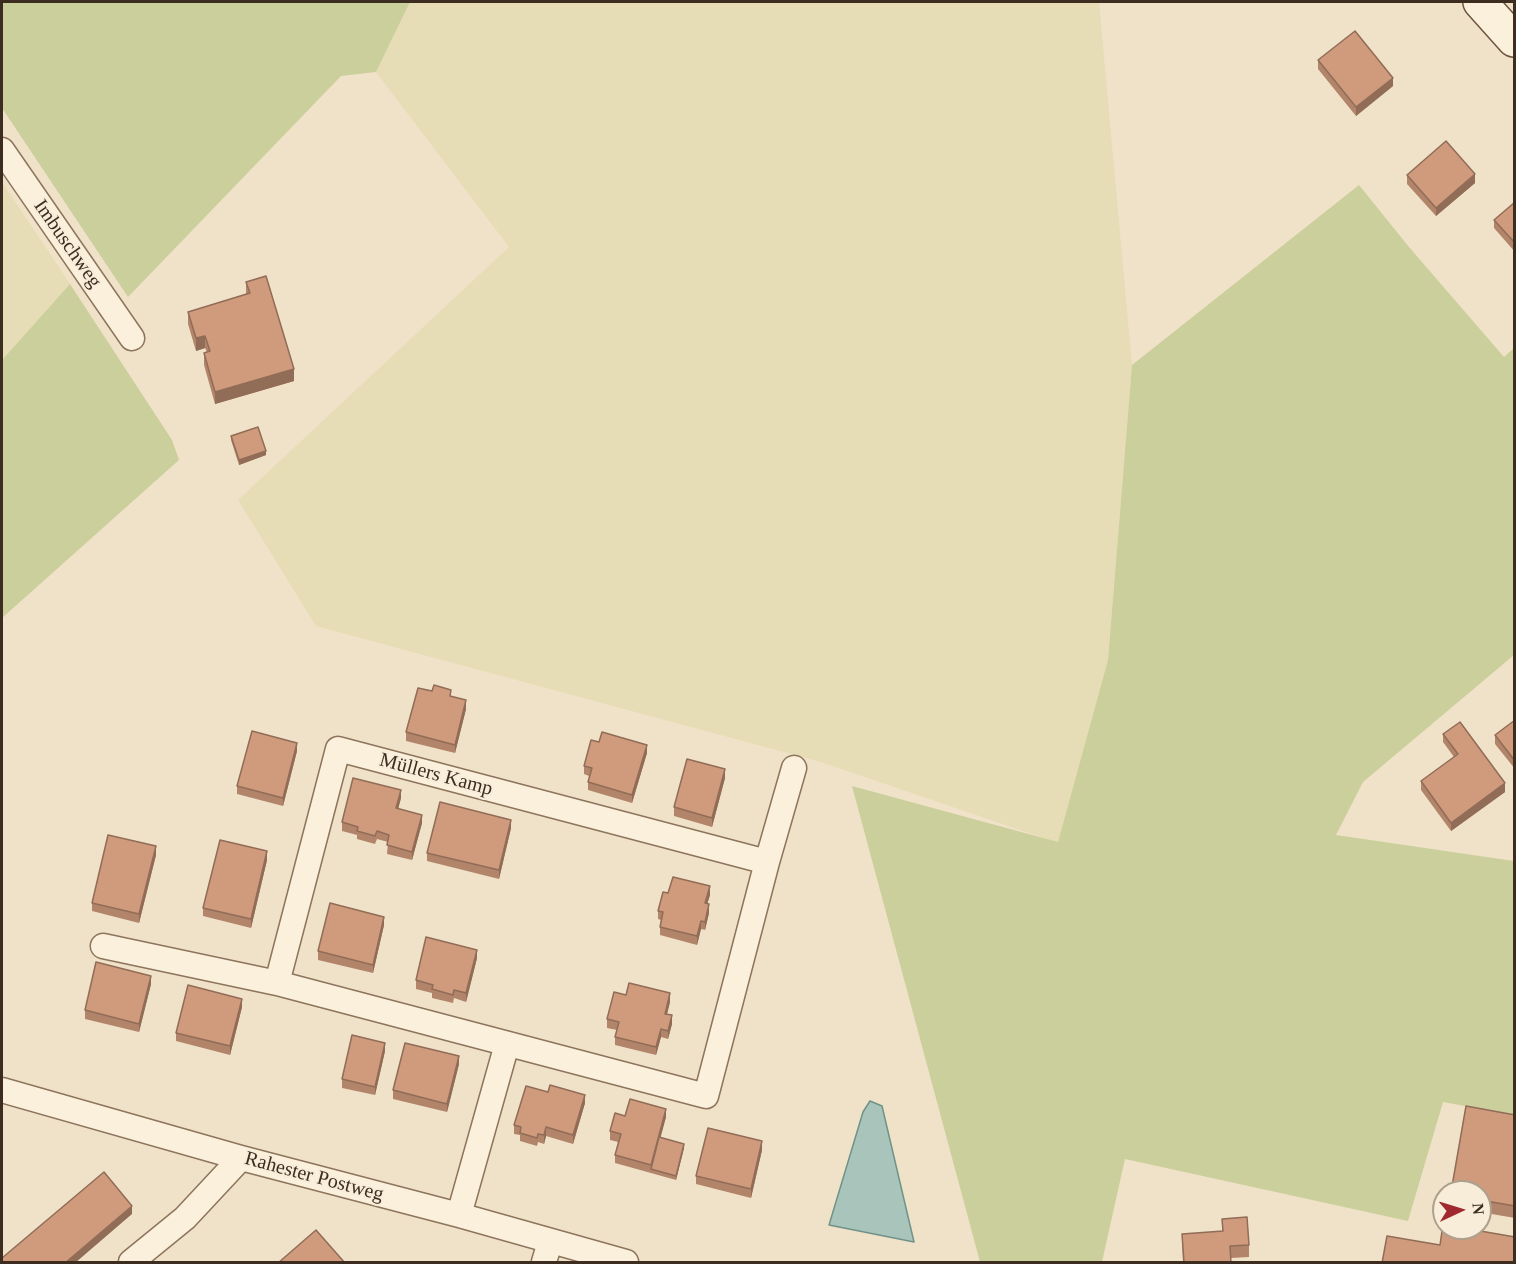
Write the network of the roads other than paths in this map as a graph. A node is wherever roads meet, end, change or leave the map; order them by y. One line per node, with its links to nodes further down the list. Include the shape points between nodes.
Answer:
1 (1480, 2): 2 (main road)
2 (1515, 40)
3 (2, 150): 4 (street, Imbuschweg)
4 (132, 338)
5 (794, 768): 6 (street)
6 (767, 862): 8 (street, Müllers Kamp, via 338,749); 9 (street, via 706,1096)
7 (102, 946): 8 (street)
8 (277, 983): 9 (street)
9 (507, 1044): 12 (street)
10 (2, 1090): 11 (street, Rahester Postweg)
11 (241, 1158): 12 (street, Rahester Postweg); 14 (street, via 185,1218)
12 (459, 1215): 13 (street, Rahester Postweg)
13 (547, 1252): 15 (street, Rahester Postweg)
14 (131, 1263)
15 (626, 1263)

